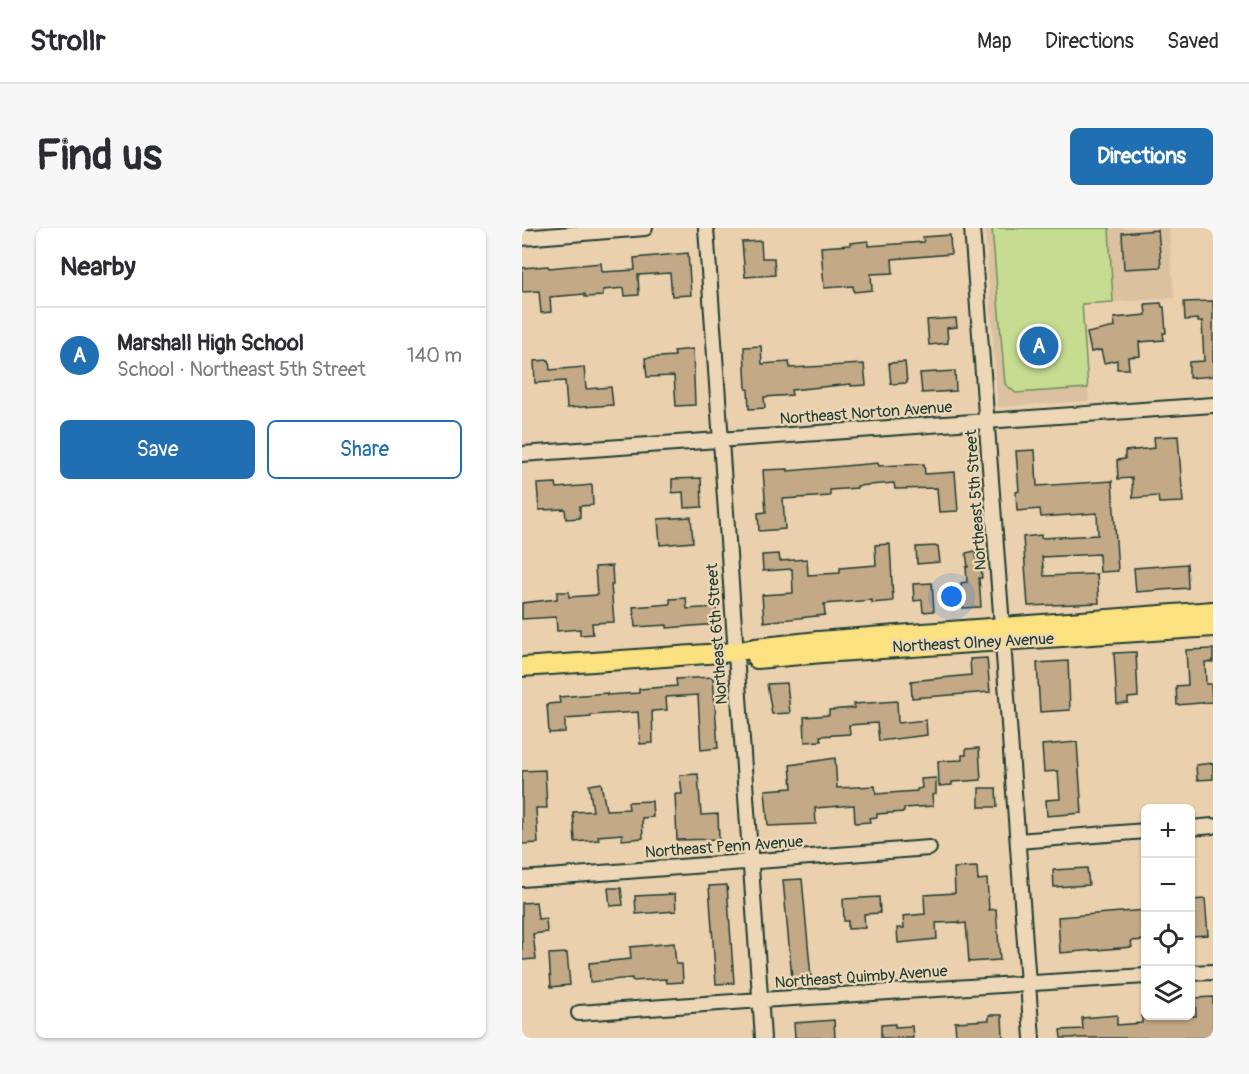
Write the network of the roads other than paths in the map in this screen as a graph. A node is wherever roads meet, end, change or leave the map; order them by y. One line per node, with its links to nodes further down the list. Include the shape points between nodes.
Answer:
1 (645, 228): 4 (street)
2 (706, 228): 7 (street, Northeast 6th Street)
3 (972, 228): 6 (street, Northeast 5th Street)
4 (522, 238)
5 (1213, 405): 6 (street, Northeast Norton Avenue)
6 (986, 421): 7 (street, Northeast Norton Avenue); 11 (street, Northeast 5th Street)
7 (720, 440): 8 (street, Northeast Norton Avenue); 12 (street, Northeast 6th Street)
8 (522, 454)
9 (1213, 611): 11 (main road, Northeast Olney Avenue)
10 (1213, 627): 11 (main road, Northeast Olney Avenue)
11 (1003, 634): 12 (main road, Northeast Olney Avenue, via 754,660); 17 (street, Northeast 5th Street)
12 (735, 652): 13 (main road, Northeast Olney Avenue); 19 (street, Northeast 6th Street)
13 (522, 667)
14 (1213, 826): 15 (street)
15 (1195, 828)
16 (1141, 831): 17 (street)
17 (1018, 841): 24 (street, Northeast 5th Street)
18 (929, 848): 19 (street, Northeast Penn Avenue)
19 (751, 862): 20 (street, Northeast Penn Avenue); 25 (street, Northeast 6th Street)
20 (522, 879)
21 (1213, 972): 22 (street)
22 (1195, 973)
23 (1141, 976): 24 (street, Northeast Quimby Avenue)
24 (1029, 983): 25 (street, Northeast Quimby Avenue); 28 (street, Northeast 5th Street)
25 (761, 1000): 26 (street, Northeast Quimby Avenue); 27 (street, Northeast 6th Street)
26 (579, 1013)
27 (763, 1038)
28 (1032, 1038)

